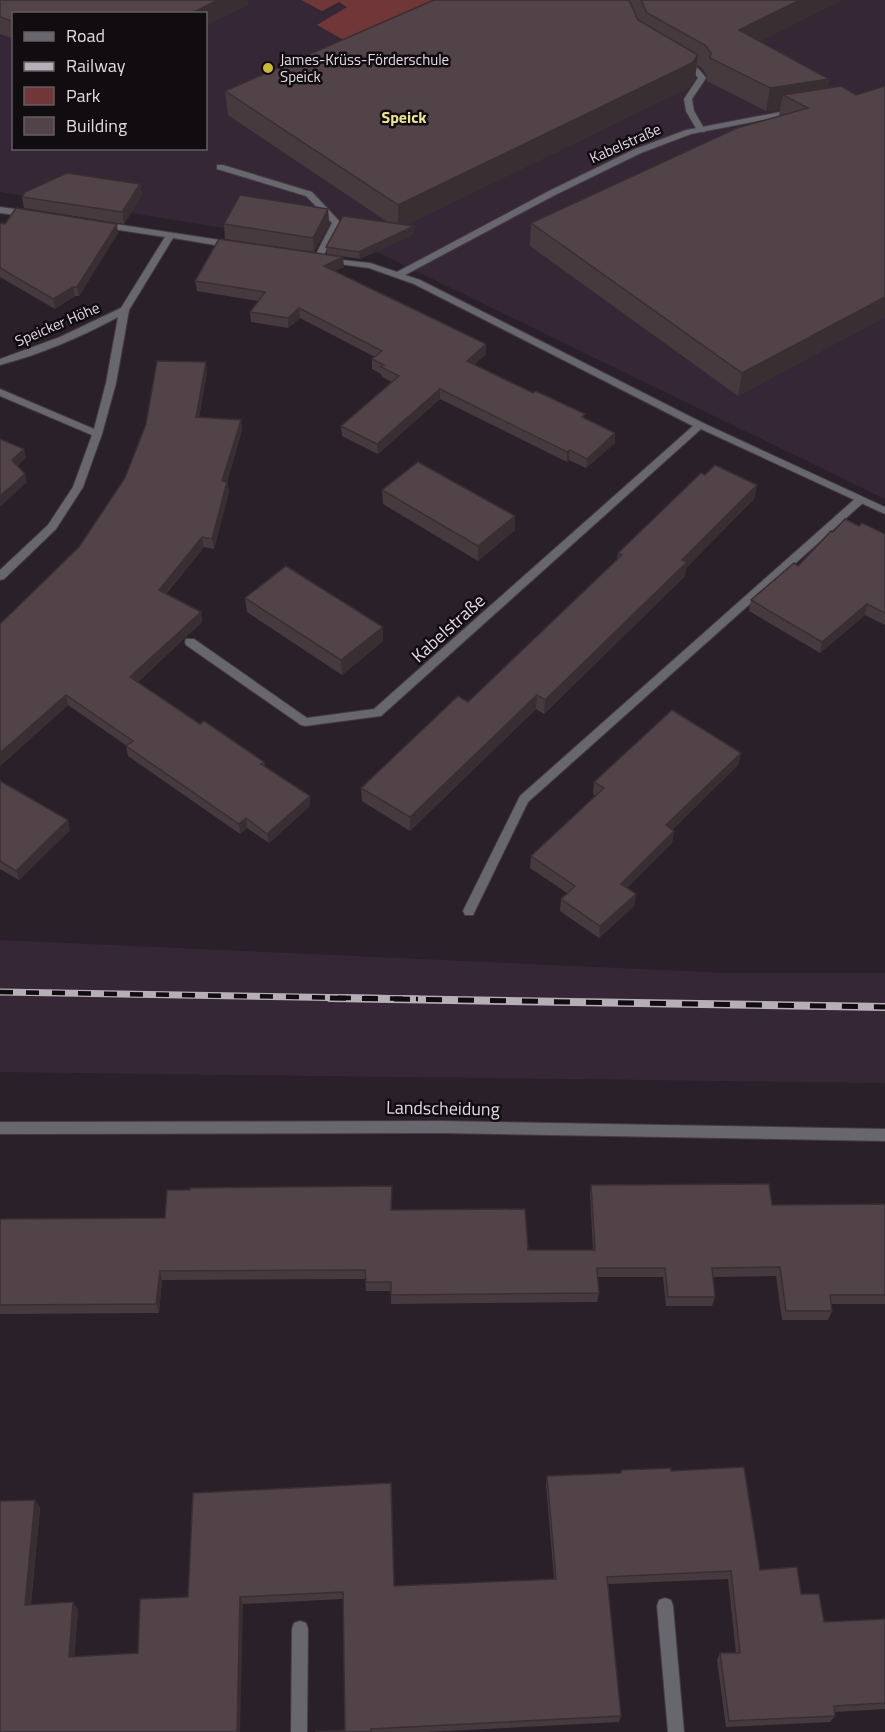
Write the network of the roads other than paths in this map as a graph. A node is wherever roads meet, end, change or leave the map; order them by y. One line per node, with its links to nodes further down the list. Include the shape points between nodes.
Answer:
1 (669, 55): 3 (street, via 702,78 688,99)
2 (803, 110): 3 (street, Kabelstraße)
3 (701, 130): 12 (street, Kabelstraße, via 627,156)
4 (220, 167): 11 (street, via 309,194 337,223)
5 (0, 210): 6 (street)
6 (41, 216)
7 (95, 224): 8 (street)
8 (171, 235): 9 (street); 13 (street, Speicker Höhe)
9 (239, 246)
10 (307, 256): 11 (street)
11 (318, 258): 12 (street)
12 (398, 275): 16 (street)
13 (123, 310): 14 (street, Speicker Höhe, via 44,349); 17 (street, Speicker Höhe)
14 (0, 362)
15 (0, 392): 17 (street)
16 (700, 425): 18 (street); 21 (street, Kabelstraße, via 377,713 305,722)
17 (97, 434): 20 (street, Speicker Höhe, via 78,487 52,527)
18 (860, 500): 19 (street); 22 (street, via 524,799)
19 (885, 511)
20 (0, 576)
21 (190, 642)
22 (469, 911)
23 (0, 1128): 24 (street, Landscheidung, via 345,1125)
24 (885, 1135)
25 (665, 1606): 28 (street)
26 (300, 1629): 27 (street)
27 (299, 1732)
28 (676, 1732)

